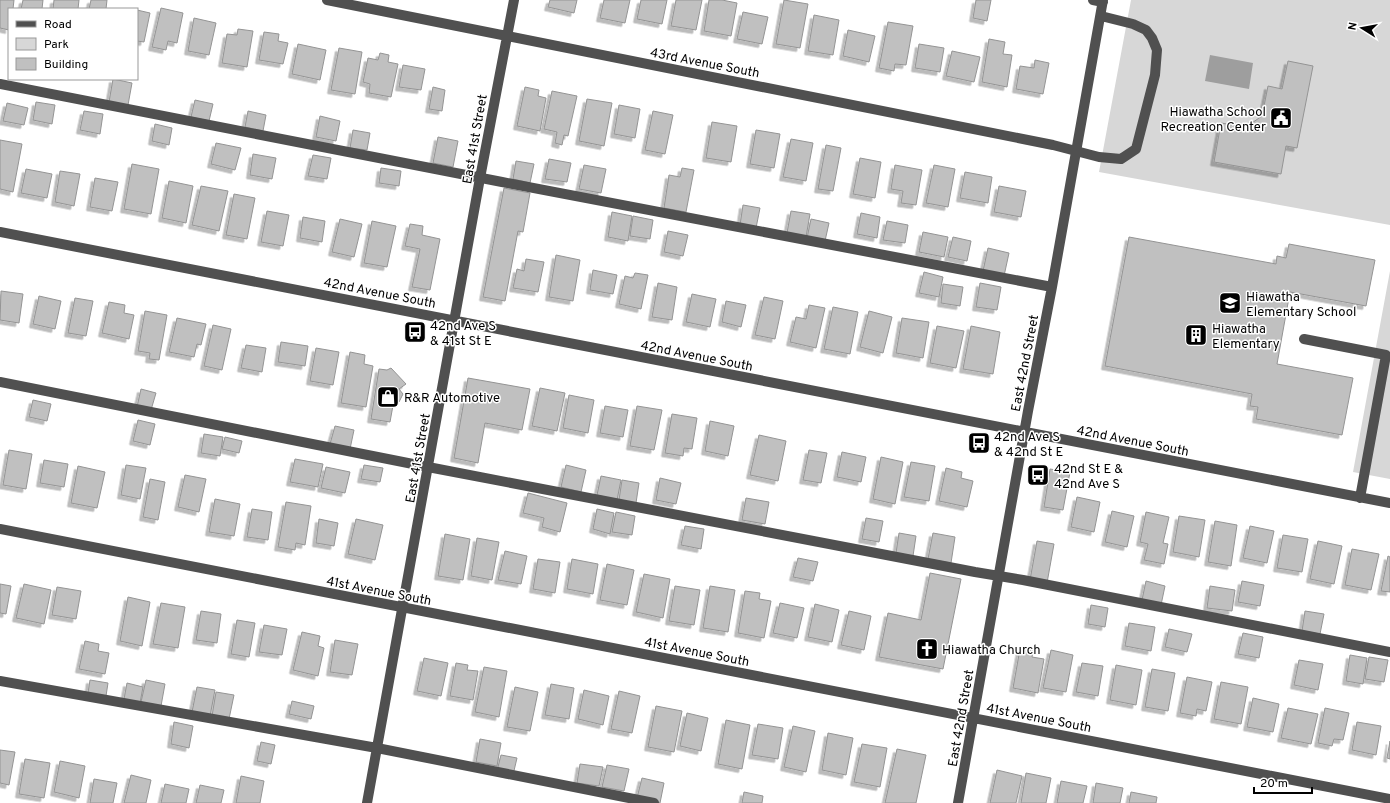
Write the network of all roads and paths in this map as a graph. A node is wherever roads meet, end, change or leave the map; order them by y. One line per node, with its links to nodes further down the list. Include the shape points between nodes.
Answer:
1 (328, 0): 6 (street, 43rd Avenue South)
2 (514, 0): 6 (street, East 41st Street)
3 (1093, 0): 4 (street)
4 (1103, 1): 5 (street, East 42nd Street)
5 (1101, 16): 8 (street, East 42nd Street); 8 (street, 43rd Avenue South, via 1146,30 1157,50 1155,75 1136,149 1121,159)
6 (507, 35): 8 (street, 43rd Avenue South); 9 (street, East 41st Street)
7 (0, 84): 9 (street)
8 (1076, 151): 11 (street, East 42nd Street)
9 (480, 178): 11 (street); 12 (street, East 41st Street)
10 (0, 232): 12 (street, 42nd Avenue South)
11 (1052, 287): 15 (street, East 42nd Street)
12 (455, 321): 15 (street, 42nd Avenue South); 16 (street, East 41st Street)
13 (1304, 339): 17 (street, via 1386,355)
14 (0, 382): 16 (street)
15 (1024, 432): 17 (street, 42nd Avenue South); 20 (street, East 42nd Street)
16 (428, 467): 20 (street); 21 (street, East 41st Street)
17 (1360, 498): 18 (street, 42nd Avenue South)
18 (1390, 504)
19 (0, 529): 21 (street, 41st Avenue South)
20 (999, 576): 22 (street); 24 (street, East 42nd Street)
21 (403, 608): 24 (street, 41st Avenue South); 25 (street, East 41st Street)
22 (1390, 652)
23 (0, 680): 25 (street)
24 (974, 718): 26 (street, 41st Avenue South); 29 (street, East 42nd Street)
25 (377, 748): 27 (street, East 41st Street); 28 (street)
26 (1390, 799)
27 (367, 803)
28 (654, 803)
29 (958, 803)

